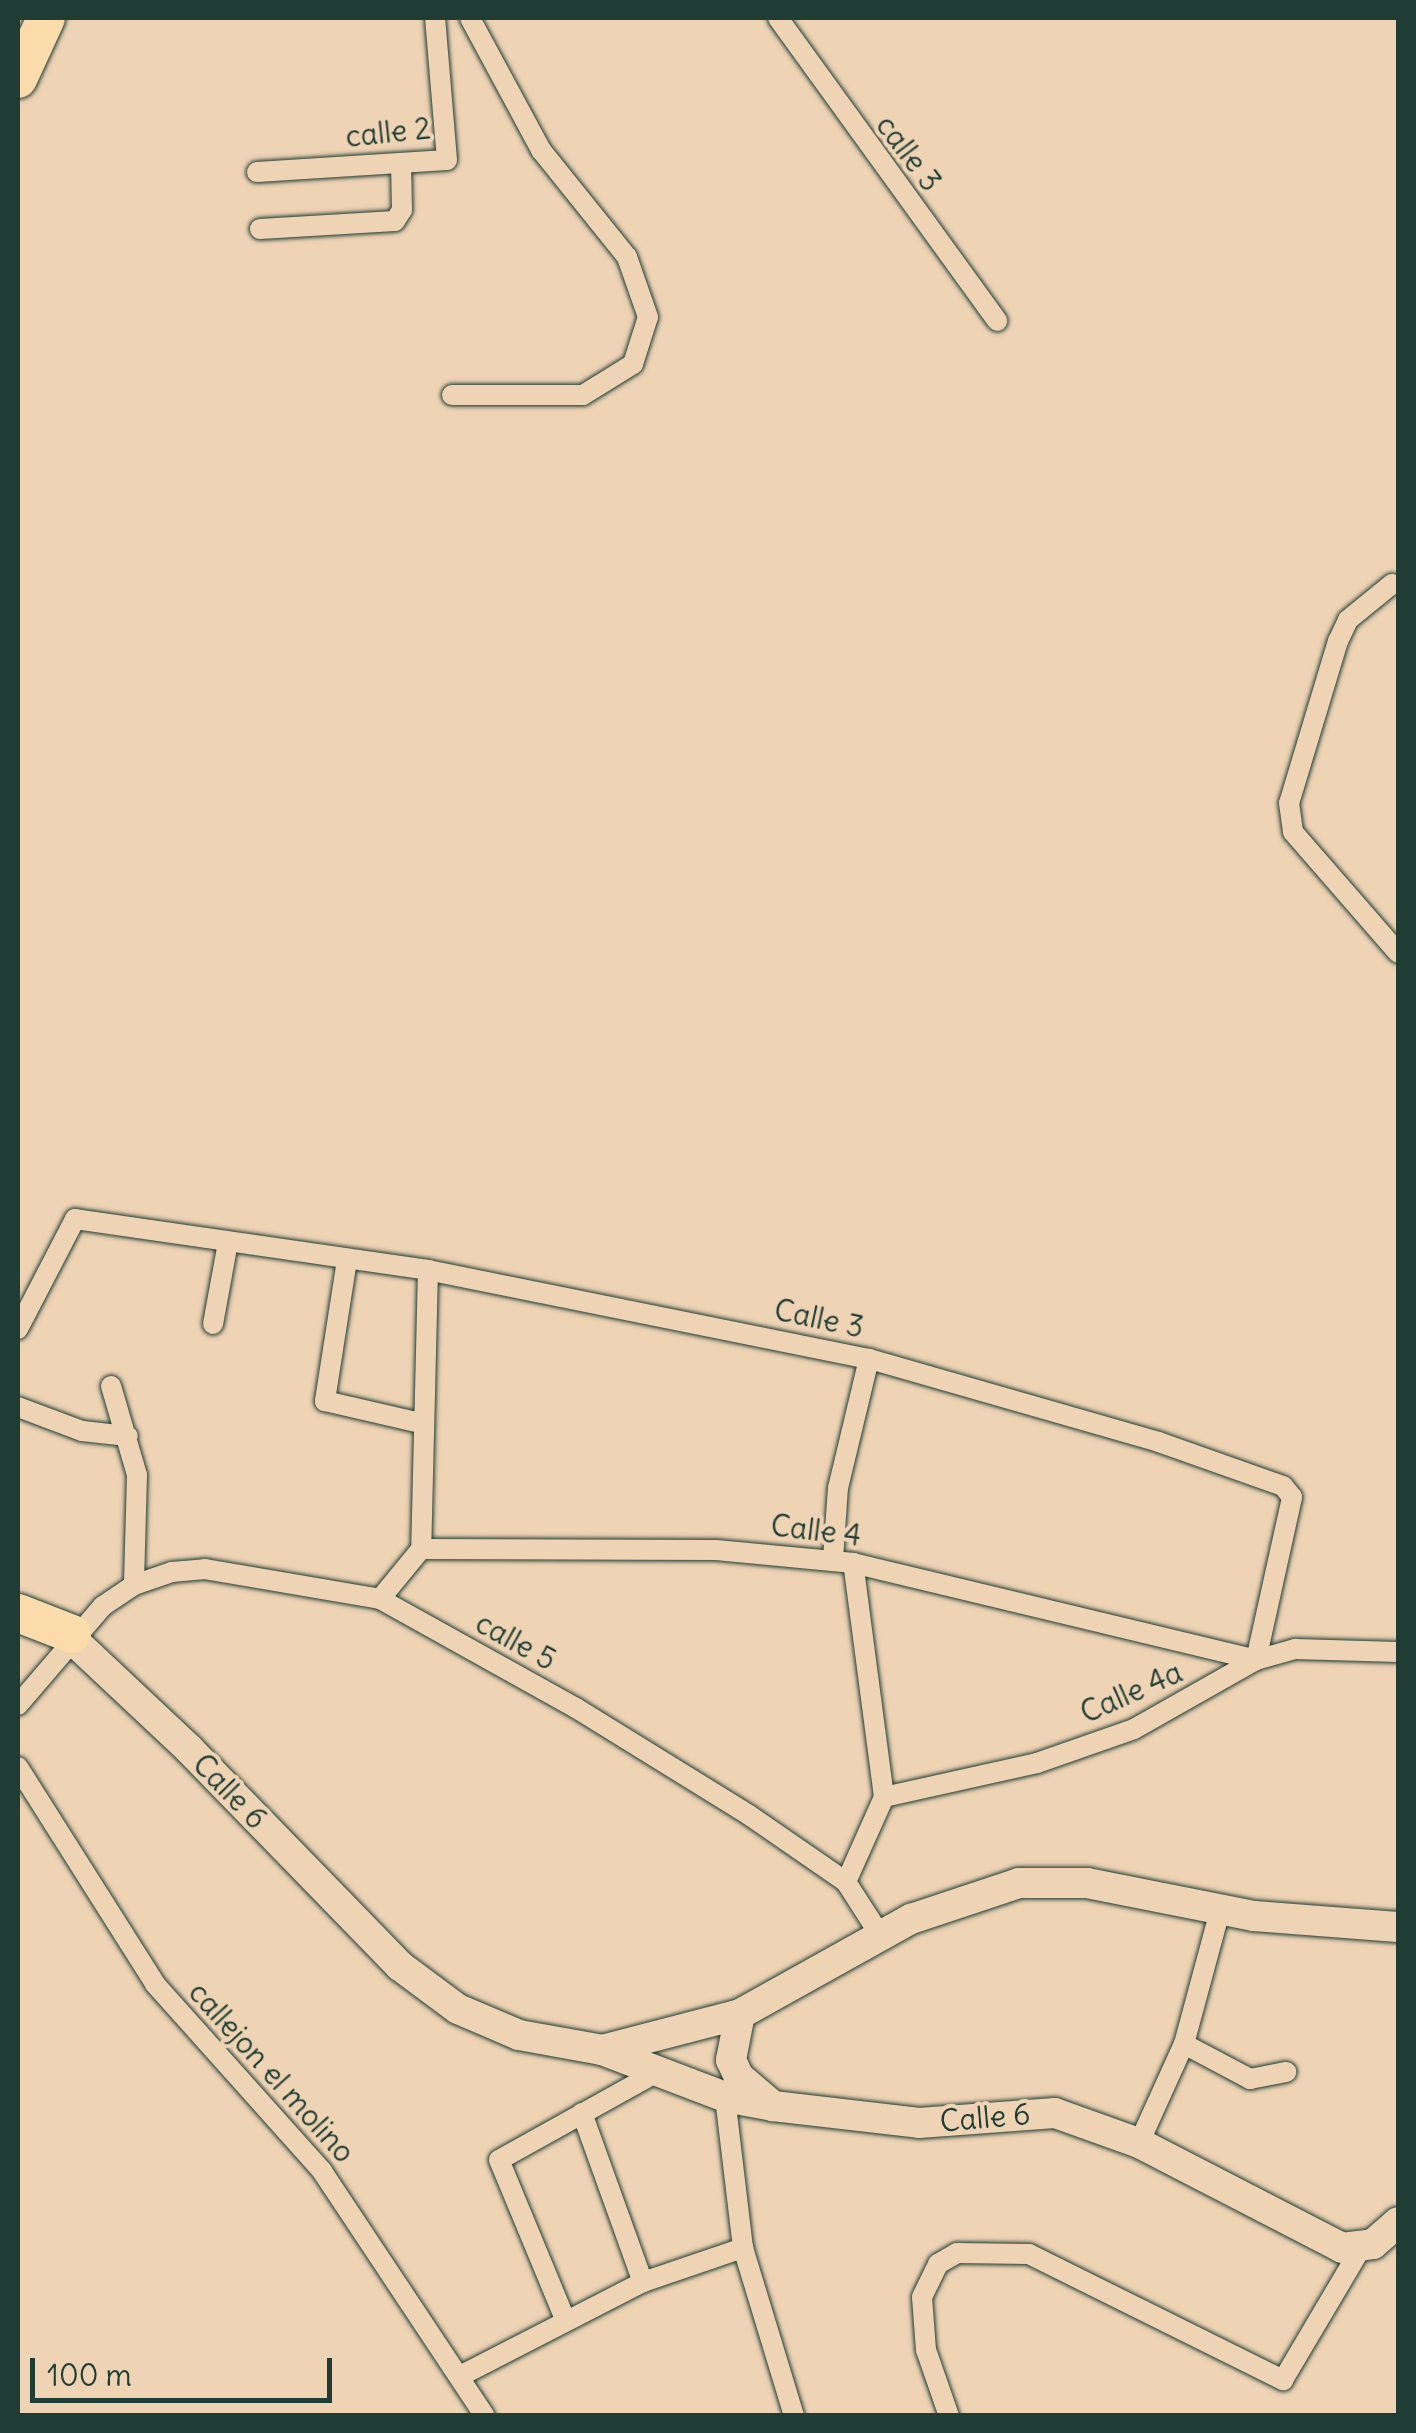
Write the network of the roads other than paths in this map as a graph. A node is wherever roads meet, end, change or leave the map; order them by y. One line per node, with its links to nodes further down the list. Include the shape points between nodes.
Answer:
1 (46, 18): 5 (highway)
2 (435, 18): 6 (street, calle 2, via 447,160)
3 (470, 18): 10 (street, via 540,150 627,257 648,318 633,364 583,395)
4 (778, 18): 9 (street, calle 3)
5 (18, 79)
6 (401, 163): 7 (street, calle 2); 8 (street, via 402,210 394,221)
7 (257, 172)
8 (260, 229)
9 (997, 320)
10 (452, 396)
11 (1392, 584): 12 (street, via 1348,620 1338,641 1289,803 1294,832)
12 (1398, 953)
13 (228, 1242): 14 (street, Calle 3); 16 (street); 17 (street, Calle 3, via 76,1219)
14 (348, 1260): 15 (street, Calle 3); 21 (street, via 325,1402)
15 (428, 1270): 18 (street, Calle 3); 21 (street)
16 (212, 1324)
17 (18, 1328)
18 (870, 1360): 24 (street, via 844,1454); 31 (street, Calle 3, via 1159,1442 1284,1486 1292,1497)
19 (111, 1386): 22 (street)
20 (18, 1407): 22 (street, via 82,1431)
21 (421, 1423): 23 (street)
22 (128, 1436): 25 (street, via 138,1490)
23 (421, 1550): 24 (street, Calle 4, via 716,1550); 26 (street)
24 (843, 1561): 31 (street, Calle 4); 34 (street)
25 (134, 1585): 26 (street, calle 5, via 204,1569); 29 (street, calle 5)
26 (380, 1599): 35 (street, calle 5, via 576,1708)
27 (18, 1602): 29 (street, Calle 6)
28 (18, 1614): 29 (highway)
29 (72, 1634): 32 (street); 41 (street, Calle 6, via 400,1966 458,2009 519,2035)
30 (1398, 1652): 31 (street, Calle 4a, via 1295,1649)
31 (1256, 1660): 34 (street, Calle 4a, via 1134,1729 1037,1763)
32 (18, 1704)
33 (18, 1766): 53 (street, callejon el molino, via 154,1984 322,2171)
34 (884, 1797): 35 (street)
35 (846, 1882): 38 (street, calle 5)
36 (1220, 1910): 37 (street, Calle 6); 38 (street, Calle 6, via 1086,1883 1019,1883 956,1899); 40 (street)
37 (1398, 1927)
38 (880, 1935): 39 (street, Calle 6)
39 (740, 2014): 41 (street, Calle 6); 45 (street, via 731,2060 739,2077)
40 (1184, 2044): 43 (street, via 1250,2079); 47 (street)
41 (602, 2050): 42 (street, Calle 6)
42 (655, 2072): 44 (street, Calle 6); 46 (street)
43 (1286, 2072)
44 (726, 2098): 45 (street, Calle 6); 49 (street)
45 (773, 2106): 47 (street, Calle 6, via 919,2123 1034,2110)
46 (582, 2113): 51 (street); 52 (street, via 498,2160)
47 (1139, 2143): 50 (street, Calle 6, via 1320,2239)
48 (1398, 2222): 50 (street)
49 (743, 2248): 51 (street); 55 (street)
50 (1361, 2248): 56 (street, via 1283,2380 1029,2254 958,2253 938,2264 922,2297 926,2350)
51 (643, 2282): 52 (street)
52 (565, 2319): 53 (street)
53 (460, 2376): 54 (street, callejon el molino)
54 (485, 2416)
55 (794, 2416)
56 (949, 2416)

